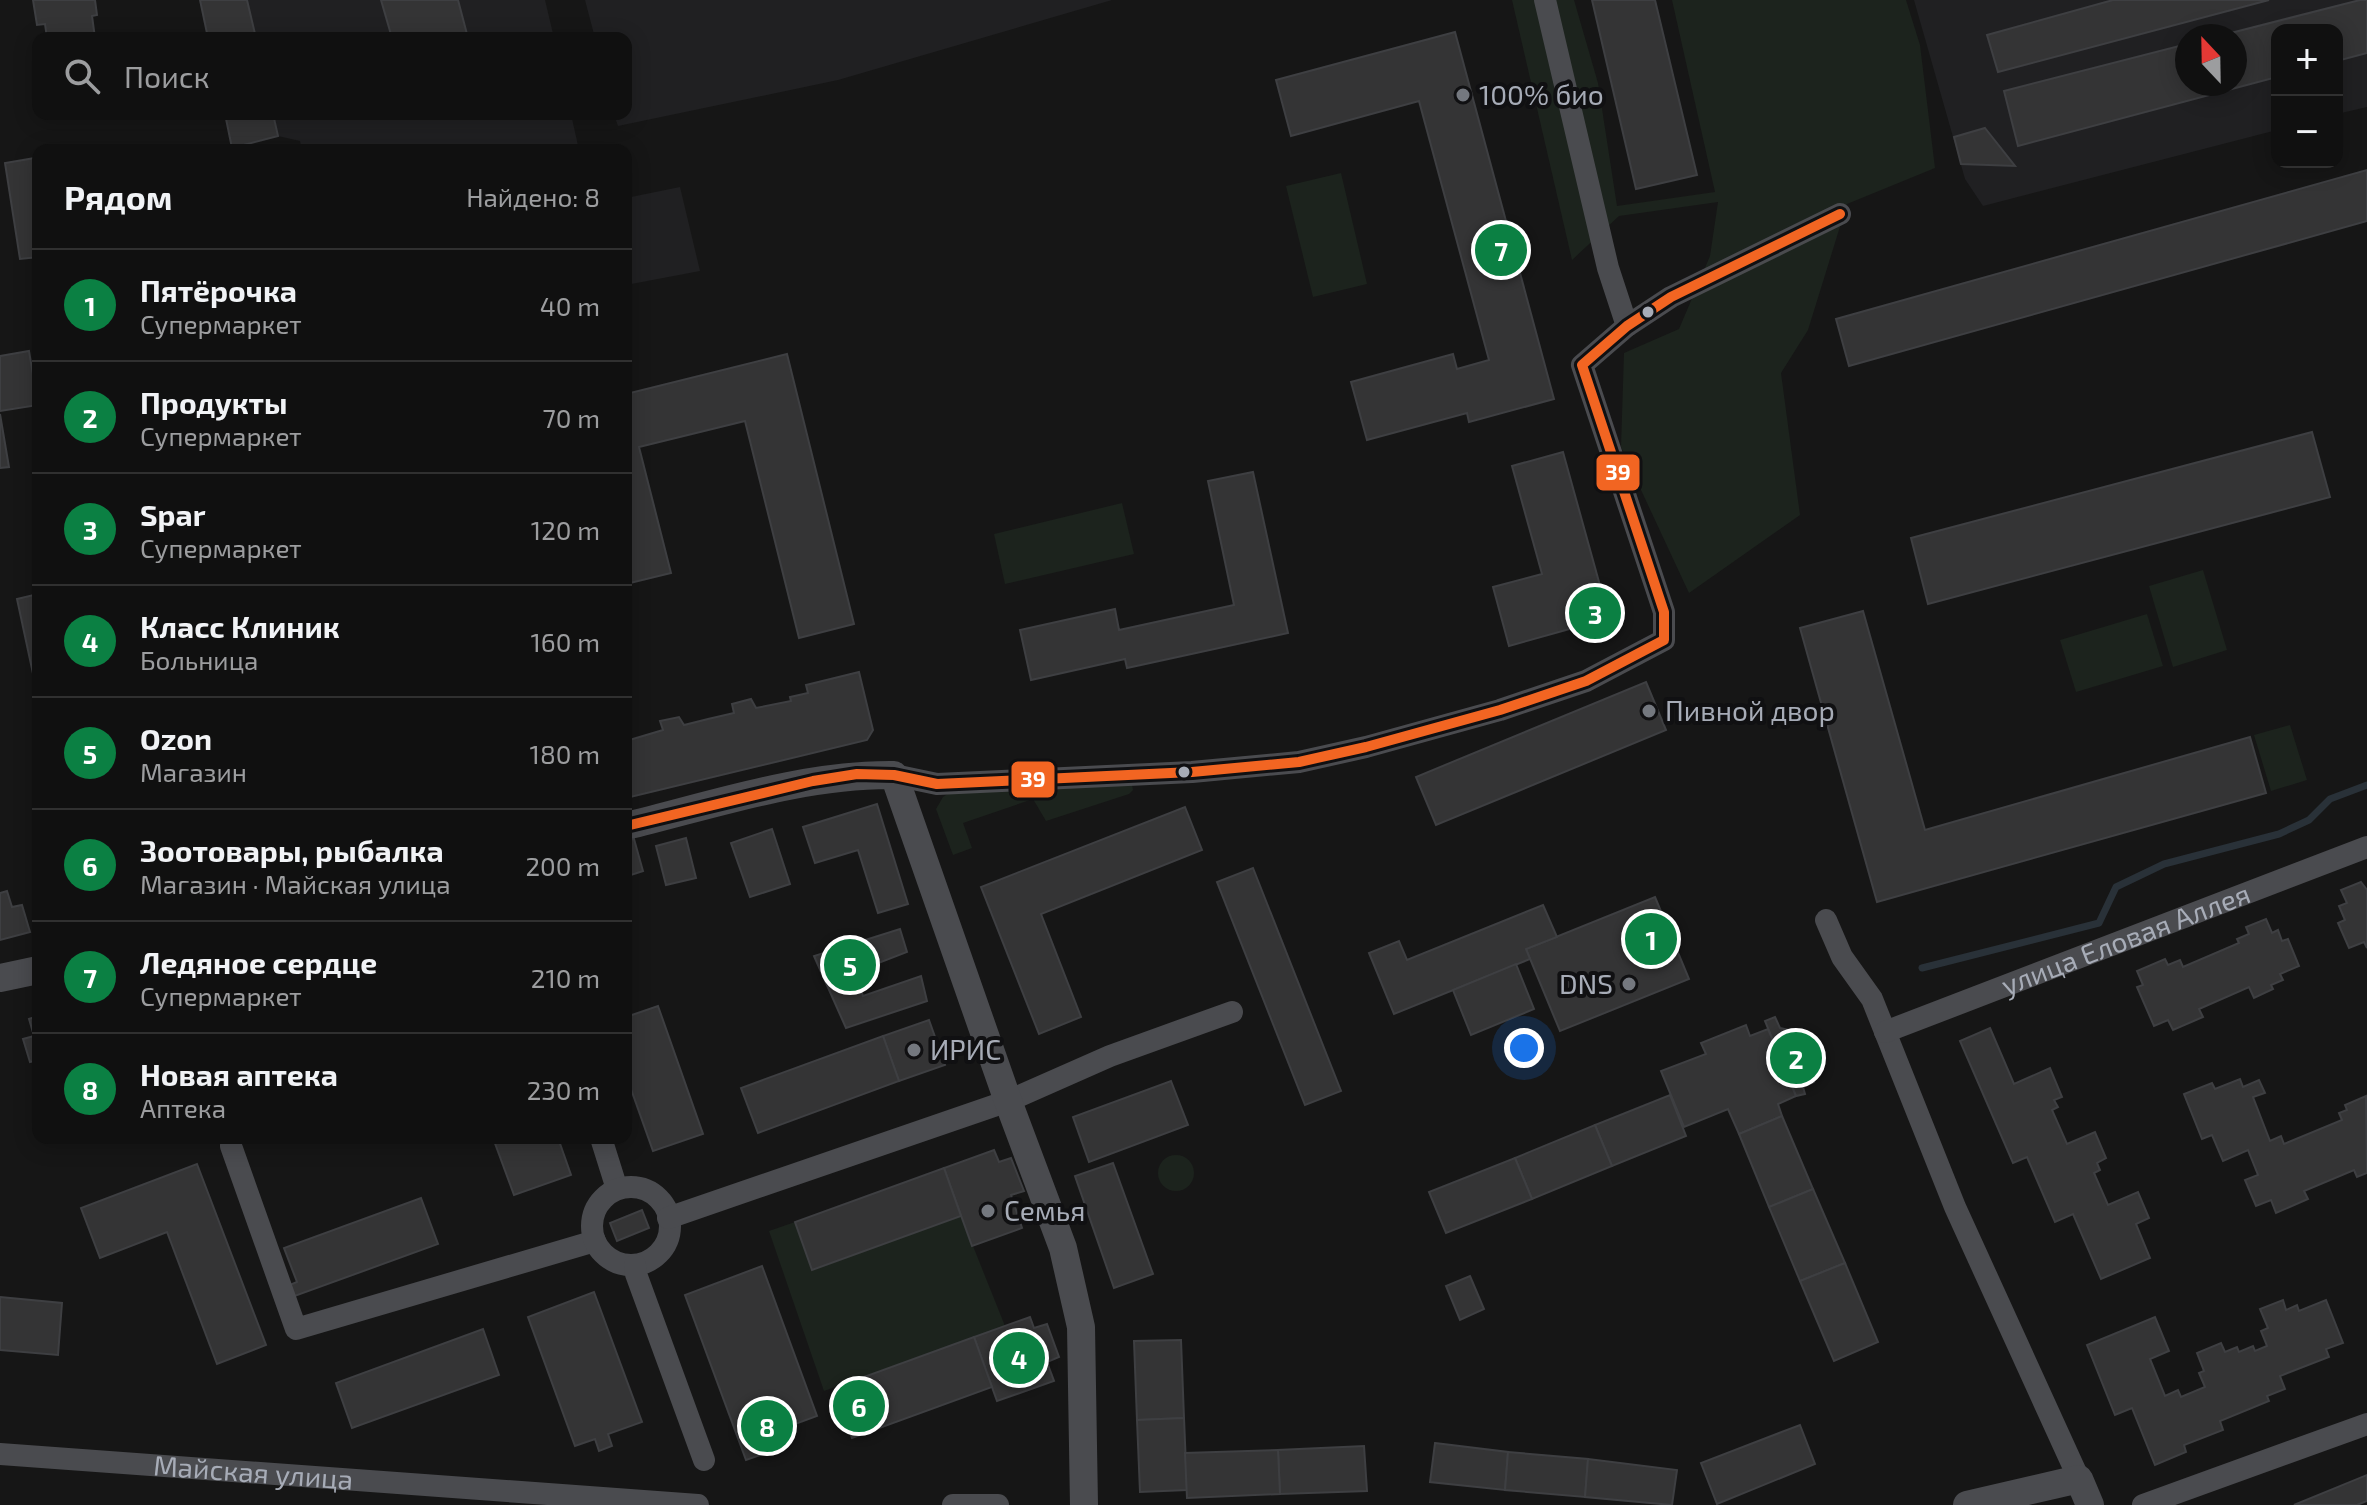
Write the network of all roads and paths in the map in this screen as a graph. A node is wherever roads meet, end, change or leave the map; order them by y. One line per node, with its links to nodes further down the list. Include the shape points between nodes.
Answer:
1 (1545, 0): 3 (street, via 1608,268)
2 (1840, 214): 3 (street, via 1671,297)
3 (1627, 326): 4 (street, via 1582,365 1664,612 1664,640 1586,681 1500,710 1299,762 937,784)
4 (894, 775): 5 (street, via 813,781); 12 (street)
5 (632, 825)
6 (2367, 847): 11 (street, улица Еловая Аллея)
7 (1826, 920): 11 (street)
8 (32, 971): 9 (street)
9 (0, 978)
10 (1232, 1012): 12 (street, via 1110,1056)
11 (1885, 1032): 22 (street, via 1955,1207)
12 (1008, 1101): 16 (street); 26 (street, via 1063,1248 1081,1327)
13 (603, 1144): 15 (street)
14 (231, 1146): 17 (street, via 296,1329)
15 (617, 1189): 16 (street, via 652,1193); 17 (street, via 597,1206)
16 (668, 1218): 18 (street, via 667,1242 660,1253)
17 (595, 1241): 18 (street, via 615,1262)
18 (635, 1265): 21 (street)
19 (2367, 1424): 29 (street)
20 (0, 1454): 23 (street, Майская улица)
21 (704, 1460)
22 (2079, 1479): 27 (street); 28 (street)
23 (698, 1505)
24 (953, 1505): 25 (street)
25 (998, 1505)
26 (1084, 1505)
27 (1967, 1505)
28 (2090, 1505)
29 (2143, 1505)

